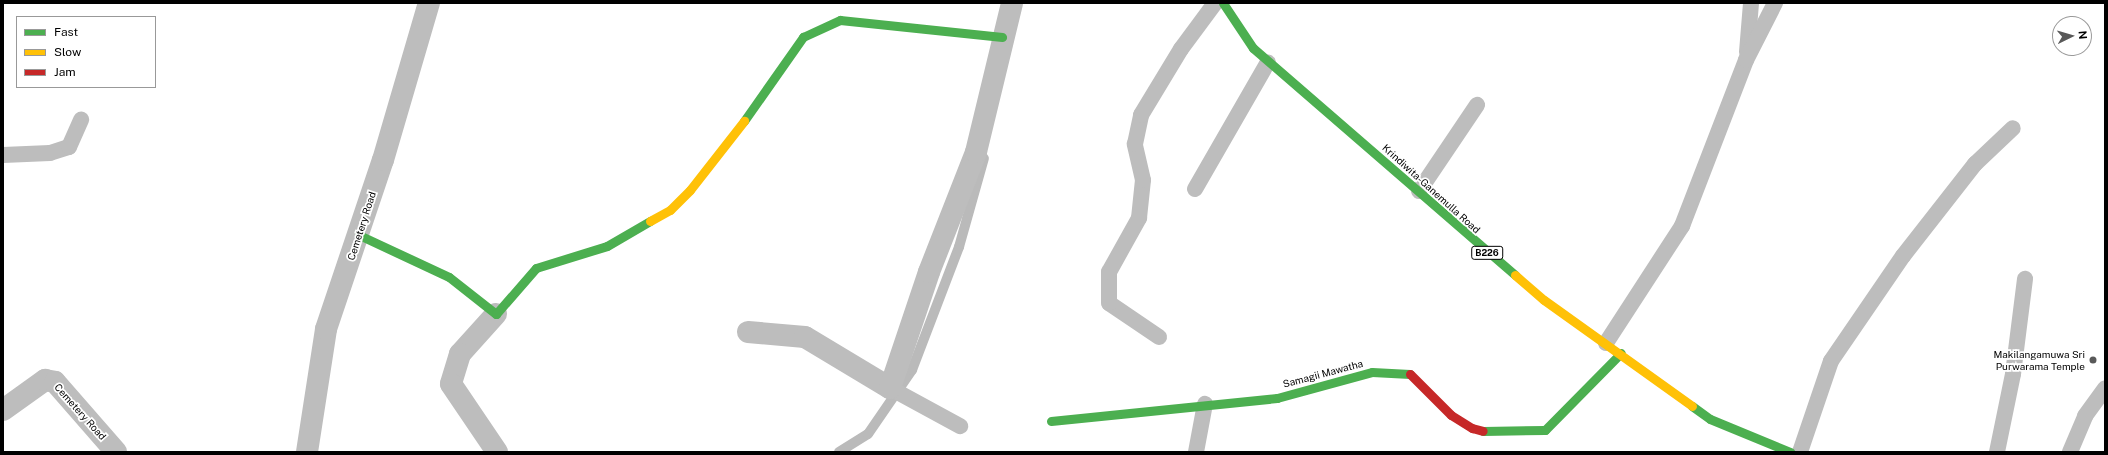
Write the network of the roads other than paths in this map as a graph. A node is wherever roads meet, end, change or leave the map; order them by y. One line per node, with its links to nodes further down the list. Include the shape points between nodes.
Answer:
1 (429, 3): 16 (street, Cemetery Road)
2 (1012, 3): 7 (street)
3 (1215, 3): 20 (lane, via 1181,49 1141,115 1135,144 1143,180 1139,218 1108,272 1108,303)
4 (1223, 3): 9 (street, Krindiwita-Ganemulla Road / B226, via 1253,48)
5 (1751, 3): 8 (lane)
6 (1775, 3): 8 (lane)
7 (1002, 36): 18 (street, via 840,20 803,37 731,140 670,210 607,246 576,258 536,268); 23 (street, via 976,152 929,272)
8 (1746, 60): 21 (lane, via 1682,226)
9 (1268, 62): 14 (lane); 15 (street, Krindiwita-Ganemulla Road / B226)
10 (1477, 105): 15 (lane)
11 (81, 120): 13 (lane, via 69,146 50,153)
12 (2013, 128): 35 (lane, via 1975,164 1902,256 1831,361)
13 (3, 155)
14 (1195, 188)
15 (1419, 191): 21 (street, Krindiwita-Ganemulla Road / B226, via 1468,237 1544,300)
16 (359, 235): 18 (street, via 449,277); 31 (street, Cemetery Road, via 326,330)
17 (2025, 279): 36 (lane, via 2013,374)
18 (496, 314): 32 (street, via 460,354 451,384)
19 (748, 332): 23 (street, via 805,337)
20 (1159, 337)
21 (1606, 343): 22 (street, Krindiwita-Ganemulla Road / B226)
22 (1621, 353): 25 (street, Samagii Mawatha, via 1545,430 1479,431 1451,415 1409,373 1372,372 1277,398); 29 (street, Krindiwita-Ganemulla Road / B226, via 1710,419)
23 (890, 388): 28 (lane)
24 (2105, 388): 37 (lane, via 2085,416)
25 (1205, 404): 27 (street, Samagii Mawatha); 33 (lane)
26 (3, 410): 30 (street, Cemetery Road, via 45,380 55,382)
27 (1051, 422)
28 (960, 426)
29 (1760, 447): 34 (street, Krindiwita-Ganemulla Road / B226)
30 (116, 452)
31 (307, 452)
32 (497, 452)
33 (1196, 452)
34 (1790, 452)
35 (1800, 452)
36 (1997, 452)
37 (2070, 452)

